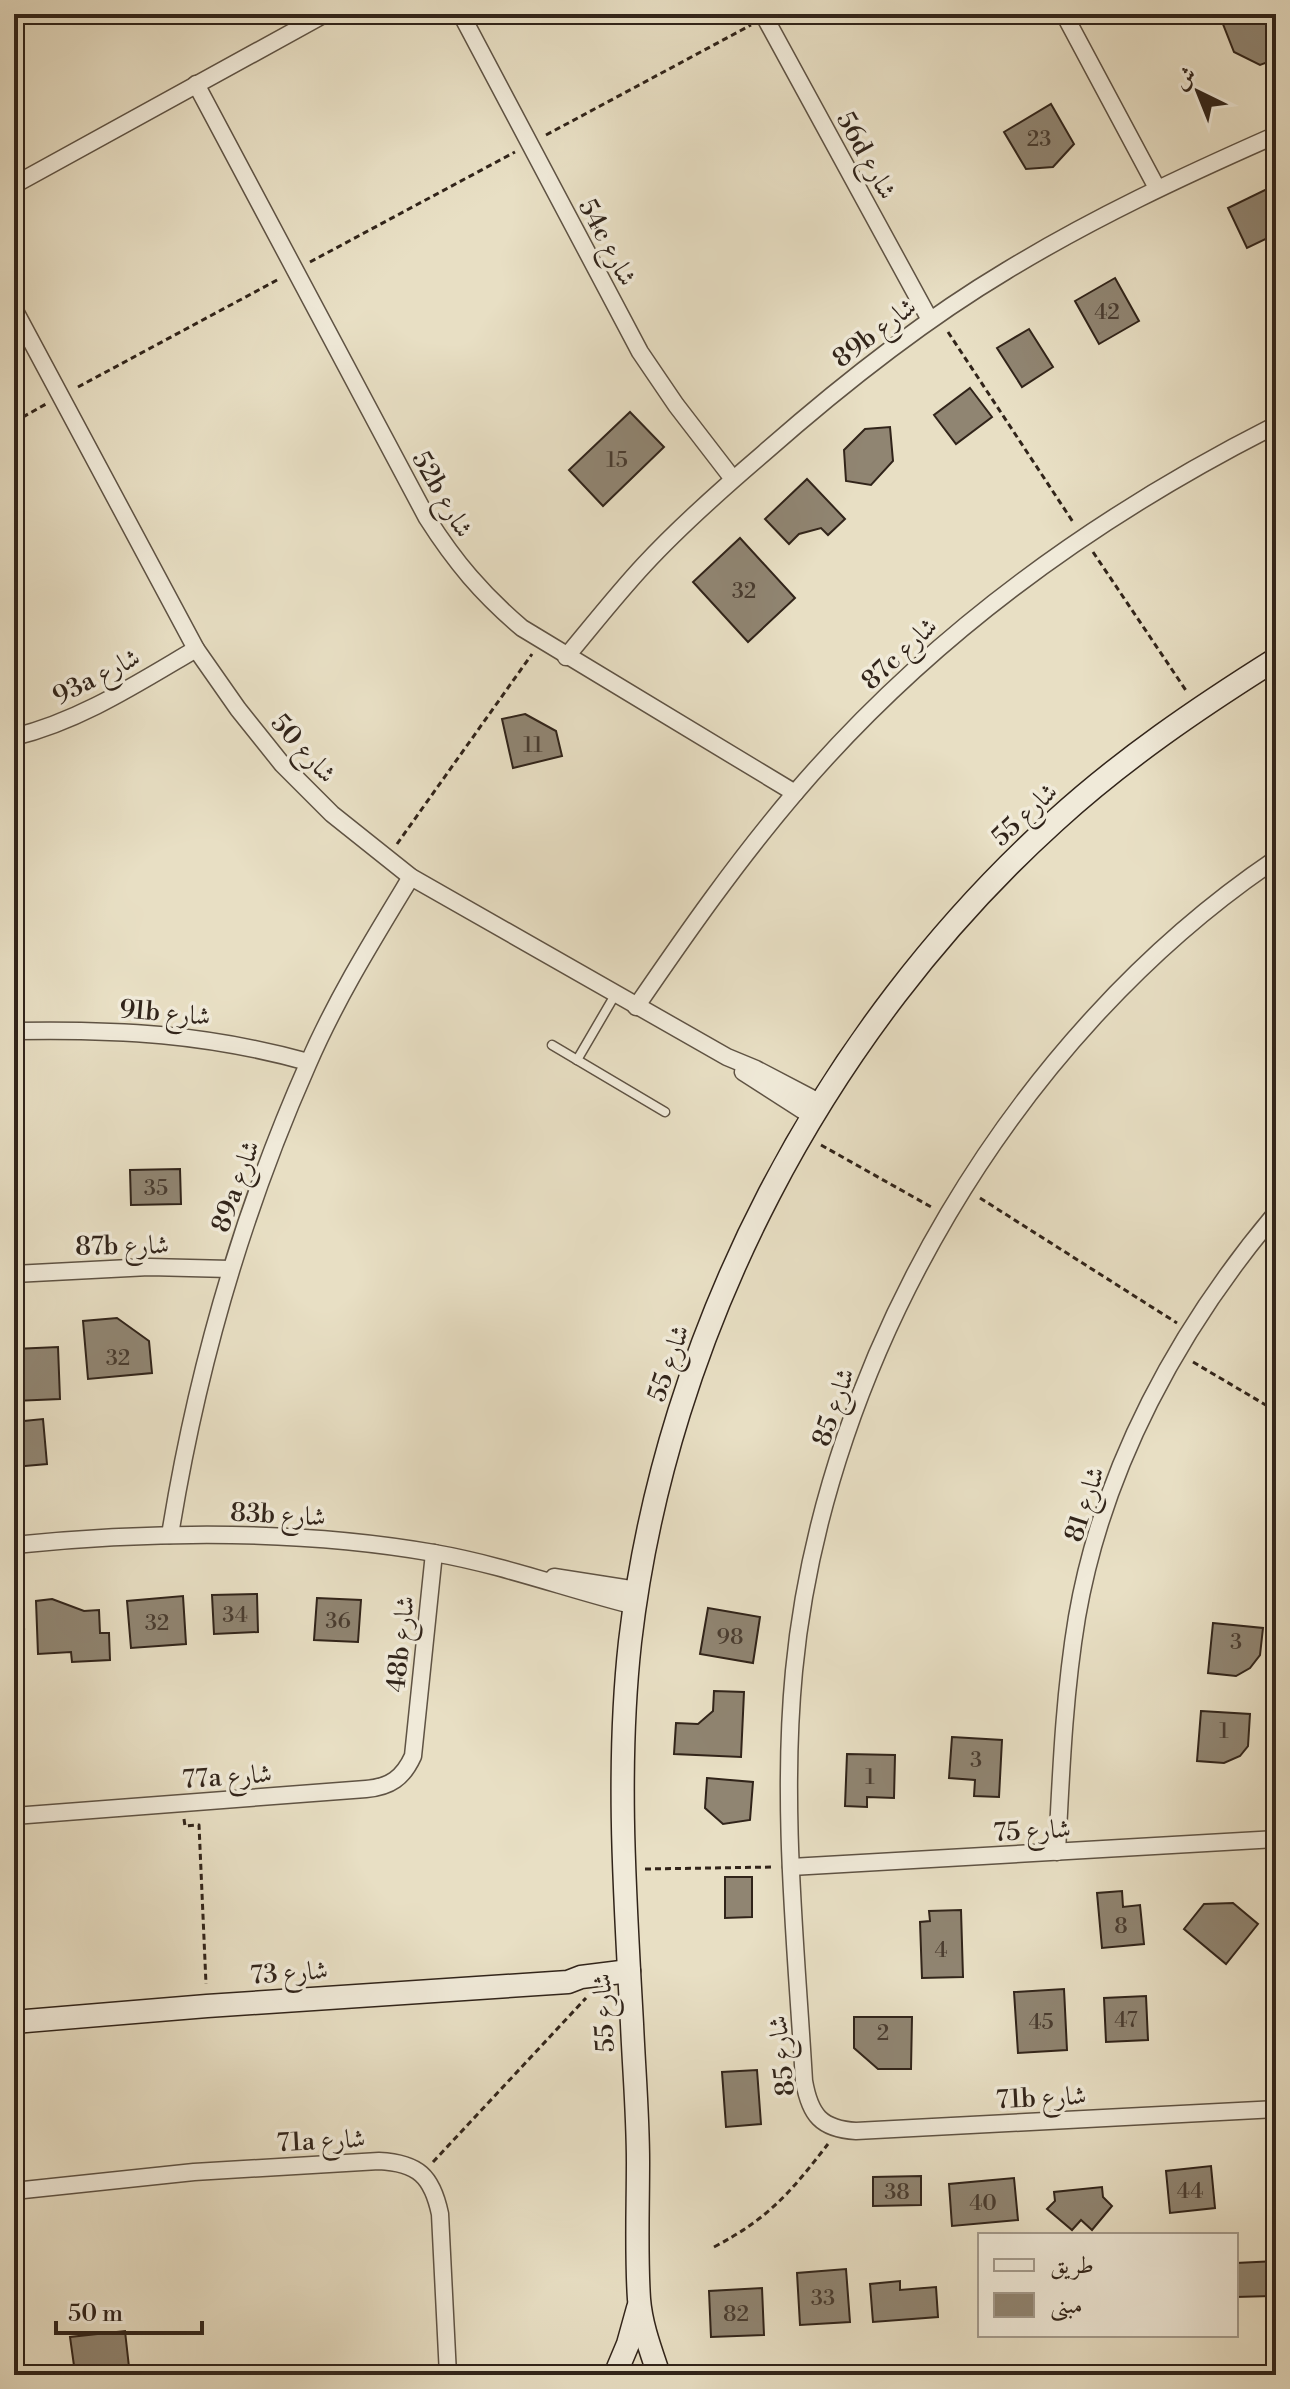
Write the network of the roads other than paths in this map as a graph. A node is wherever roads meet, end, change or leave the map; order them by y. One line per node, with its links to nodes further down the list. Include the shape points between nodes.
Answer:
1 (325, 14): 5 (street)
2 (461, 14): 12 (street, 54c شارع, via 640,352)
3 (1064, 14): 8 (street)
4 (764, 16): 10 (street, 56d شارع)
5 (196, 84): 7 (street); 14 (street, 52b شارع, via 453,559 485,596)
6 (1276, 135): 8 (street, 89b شارع)
7 (14, 185)
8 (1157, 188): 10 (street, 89b شارع, via 1079,228)
9 (14, 309): 13 (street, شارع 50)
10 (934, 317): 12 (street, 89b شارع)
11 (1276, 425): 17 (street, 87c شارع, via 1146,495 1020,582 880,703)
12 (733, 479): 14 (street, 89b شارع, via 645,564)
13 (196, 649): 16 (street, 93a شارع, via 98,705); 19 (street, شارع 50, via 282,764 332,814)
14 (566, 657): 17 (street, 52b شارع)
15 (1276, 659): 27 (street, شارع 55, via 1124,762 988,886 872,1028)
16 (14, 737)
17 (795, 793): 21 (street, 87c شارع)
18 (1276, 859): 39 (street, شارع 85, via 1191,925 1057,1060 999,1136 908,1286 846,1435 806,1591 794,1670)
19 (411, 877): 20 (street, شارع 50); 25 (street, 89a شارع)
20 (615, 995): 21 (street, شارع 50); 24 (lane)
21 (636, 1007): 27 (street, شارع 50, via 727,1057)
22 (14, 1031): 25 (street, 91b شارع, via 169,1034)
23 (552, 1045): 24 (lane)
24 (577, 1060): 26 (lane)
25 (308, 1062): 29 (street, 89a شارع)
26 (665, 1112)
27 (813, 1119): 34 (street, شارع 55, via 766,1203 699,1355 652,1515)
28 (1276, 1213): 38 (street, شارع 81, via 1222,1281 1176,1353 1144,1415 1094,1546 1066,1691)
29 (230, 1269): 30 (street, 87b شارع); 31 (street, 89a شارع, via 195,1400)
30 (14, 1274)
31 (170, 1535): 32 (street, 83b شارع); 33 (street, 83b شارع, via 330,1540)
32 (14, 1545)
33 (434, 1553): 34 (street, 83b شارع, via 536,1576 565,1588); 35 (street, 48b شارع)
34 (636, 1598): 40 (street, شارع 55, via 623,1744)
35 (414, 1741): 36 (street, 77a شارع, via 407,1770 382,1788)
36 (14, 1816)
37 (1276, 1839): 38 (street, شارع 75)
38 (1057, 1852): 39 (street, شارع 75)
39 (791, 1867): 44 (street, شارع 85, via 804,2081 814,2113)
40 (629, 1978): 41 (street, شارع 73, via 581,1977); 41 (street, شارع 73, via 597,1986); 46 (street, شارع 55, via 638,2130)
41 (568, 1982): 42 (street, شارع 73)
42 (14, 2022)
43 (1276, 2109): 44 (street, 71b شارع)
44 (839, 2130)
45 (14, 2191): 47 (street, 71a شارع, via 194,2172 402,2162 422,2173 435,2192 440,2214)
46 (639, 2303): 48 (street, شارع 55); 51 (street, شارع 55)
47 (448, 2375)
48 (615, 2375)
49 (625, 2375): 50 (street)
50 (650, 2375)
51 (659, 2375)

